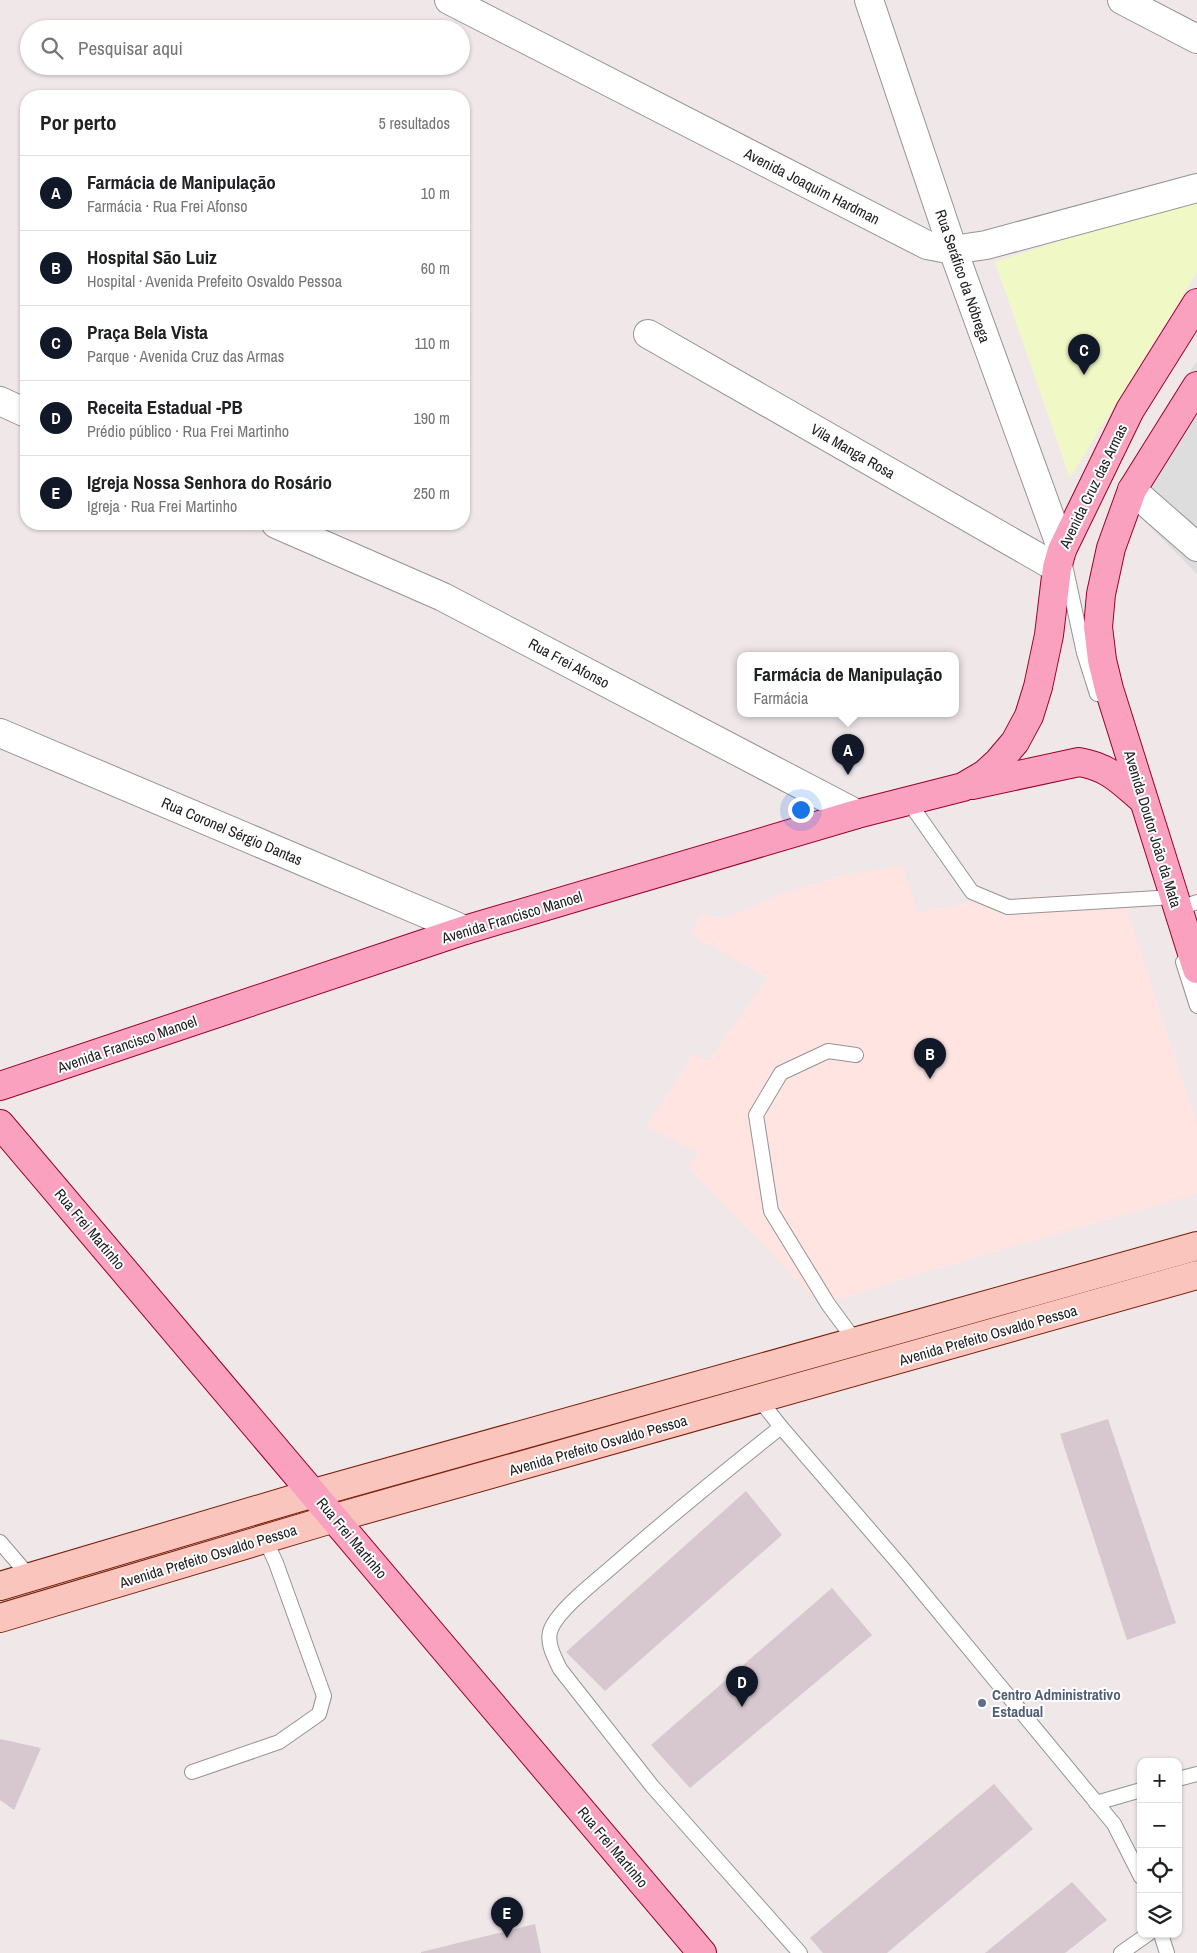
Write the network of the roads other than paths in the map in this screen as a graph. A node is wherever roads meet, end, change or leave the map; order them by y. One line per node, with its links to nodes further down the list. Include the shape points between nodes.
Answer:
1 (449, 0): 6 (street, Avenida Joaquim Hardman, via 927,245)
2 (870, 0): 6 (street, Rua Seráfico da Nóbrega)
3 (1122, 0): 4 (street)
4 (1197, 39)
5 (1197, 188): 6 (street, Avenida Joaquim Hardman, via 986,245)
6 (953, 250): 15 (street, Rua Seráfico da Nóbrega)
7 (1197, 304): 15 (main road, Avenida Cruz das Armas, via 1130,410)
8 (648, 334): 15 (street, Vila Manga Rosa)
9 (1197, 386): 12 (main road)
10 (0, 401): 11 (street)
11 (20, 410)
12 (1132, 490): 14 (street); 19 (main road, Avenida Doutor João da Mata, via 1111,548 1098,627 1102,660)
13 (290, 530): 21 (street, Rua Frei Afonso, via 443,598)
14 (1197, 546)
15 (1059, 559): 17 (main road, Avenida Cruz das Armas, via 1038,687 1030,716); 19 (lane, via 1084,653)
16 (0, 733): 23 (street, Rua Coronel Sérgio Dantas)
17 (1015, 742): 18 (main road, Avenida Francisco Manoel, via 985,774)
18 (963, 787): 19 (main road, via 1079,762 1096,764 1109,771); 20 (main road, Avenida Francisco Manoel)
19 (1135, 793): 22 (main road, Avenida Doutor João da Mata)
20 (908, 801): 21 (main road, Avenida Francisco Manoel); 22 (lane, via 972,892 1008,907)
21 (857, 814): 23 (main road, Avenida Francisco Manoel)
22 (1178, 902): 24 (main road, Avenida Doutor João da Mata); 25 (lane)
23 (465, 930): 27 (main road, Avenida Francisco Manoel)
24 (1197, 969)
25 (1197, 1006)
26 (856, 1055): 31 (lane, via 828,1051 781,1073 756,1115 771,1211 828,1304)
27 (0, 1086)
28 (0, 1124): 34 (main road, Rua Frei Martinho)
29 (1197, 1246): 31 (street, Avenida Prefeito Osvaldo Pessoa)
30 (1197, 1275): 32 (street, Avenida Prefeito Osvaldo Pessoa)
31 (856, 1342): 34 (street, Avenida Prefeito Osvaldo Pessoa)
32 (759, 1399): 33 (lane); 35 (street, Avenida Prefeito Osvaldo Pessoa)
33 (781, 1427): 45 (lane, via 900,1565); 50 (lane, via 686,1502 576,1598 557,1619 550,1633 551,1648 560,1669 652,1786)
34 (314, 1493): 35 (main road, Rua Frei Martinho); 38 (street, Avenida Prefeito Osvaldo Pessoa)
35 (335, 1518): 36 (street, Avenida Prefeito Osvaldo Pessoa); 49 (main road, Rua Frei Martinho)
36 (265, 1539): 40 (street, Avenida Prefeito Osvaldo Pessoa); 41 (lane, via 324,1696 319,1714 279,1742)
37 (0, 1542): 38 (lane)
38 (30, 1577): 39 (street, Avenida Prefeito Osvaldo Pessoa)
39 (0, 1586)
40 (0, 1618)
41 (192, 1772)
42 (1197, 1774): 43 (lane)
43 (1182, 1778)
44 (1137, 1791): 45 (lane)
45 (1096, 1803): 46 (lane, via 1114,1824)
46 (1137, 1869)
47 (1141, 1938): 51 (lane)
48 (1162, 1938): 52 (lane)
49 (702, 1953)
50 (800, 1953)
51 (1121, 1953)
52 (1167, 1953)

